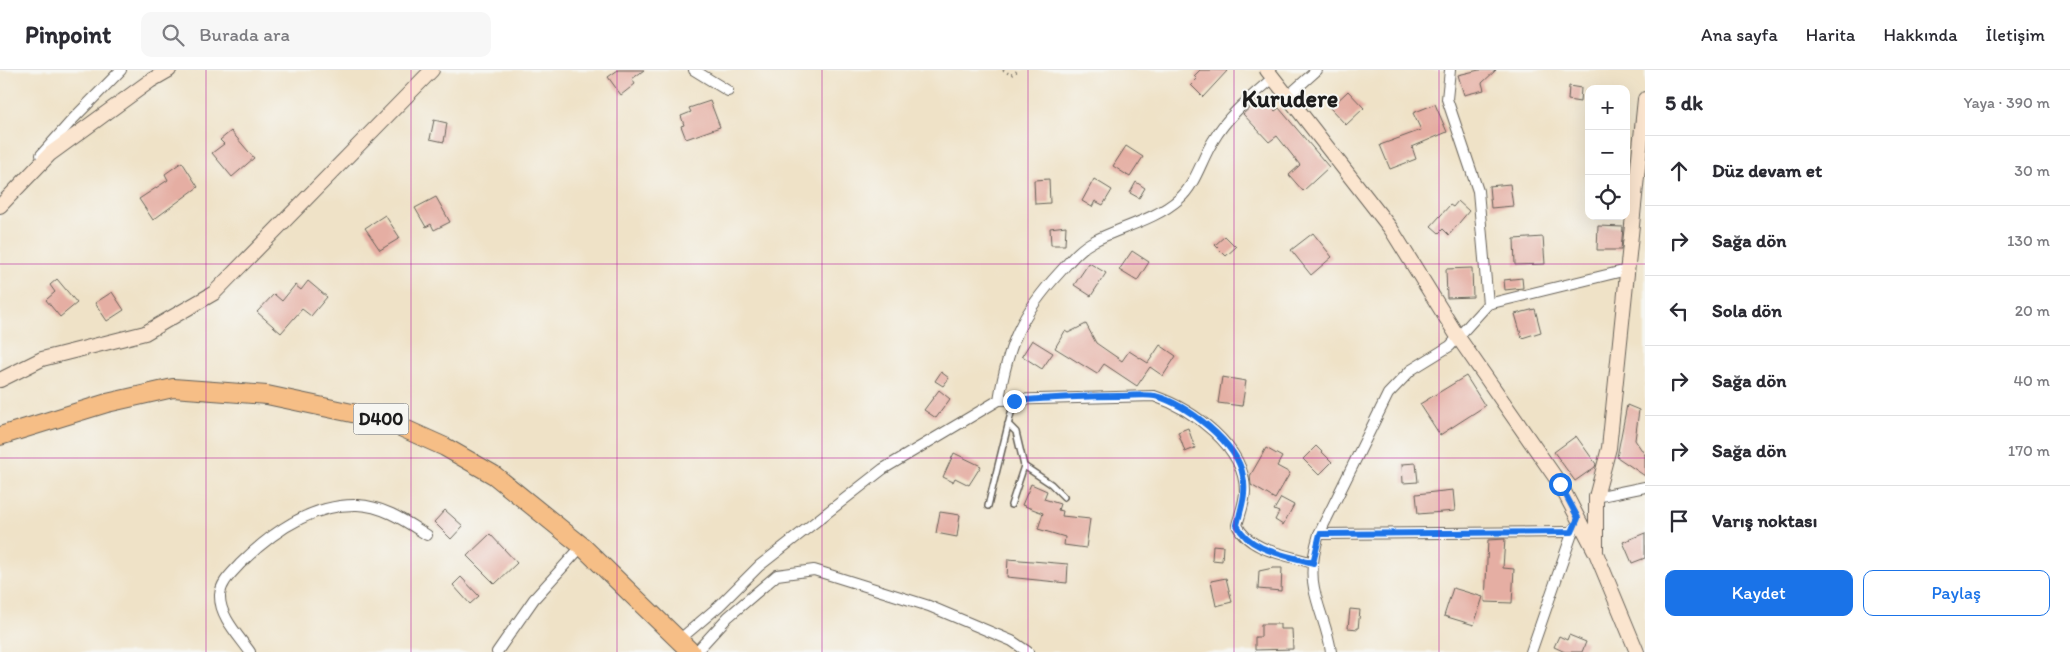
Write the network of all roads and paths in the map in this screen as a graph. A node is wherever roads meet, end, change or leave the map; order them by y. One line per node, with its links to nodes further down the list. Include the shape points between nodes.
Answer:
1 (121, 70): 13 (street, via 73,119)
2 (169, 70): 13 (street, via 50,154)
3 (432, 70): 17 (street, via 214,293 146,333 42,359)
4 (694, 70): 10 (street)
5 (1003, 70): 6 (path, via 1011,75)
6 (1020, 70)
7 (1317, 70): 11 (street)
8 (1450, 70): 15 (street, via 1447,99 1478,191)
9 (1270, 74): 11 (street); 18 (street, via 1226,122 1192,184 1179,199 1145,219 1092,242 1045,288 1022,321 1013,341 1005,363)
10 (728, 91)
11 (1288, 96): 16 (street, via 1391,229)
12 (1645, 100): 14 (street)
13 (0, 205)
14 (1627, 270): 15 (street); 25 (street, via 1609,448)
15 (1488, 304): 16 (street)
16 (1458, 336): 28 (street, via 1560,484); 30 (street, via 1450,346 1411,370 1388,394)
17 (0, 380)
18 (1000, 400): 19 (street); 35 (street, via 883,470 759,566)
19 (1014, 401): 20 (lane); 34 (street, via 1082,396 1154,396 1172,402 1205,423 1238,462 1245,492 1237,525 1243,535 1260,546)
20 (1008, 424): 22 (lane, via 1016,432); 26 (lane)
21 (0, 436): 32 (highway, D400, via 108,403 173,388 277,396 385,420 445,448 494,475)
22 (1024, 466): 24 (lane); 27 (lane)
23 (1645, 487): 25 (street)
24 (1064, 497)
25 (1596, 497): 33 (street)
26 (988, 506)
27 (1012, 506)
28 (1578, 518): 29 (street); 33 (street)
29 (1572, 532): 30 (street); 41 (street)
30 (1320, 534): 34 (street)
31 (427, 535): 36 (street, via 378,508 359,505 311,515 282,528 231,574 220,594 225,616)
32 (582, 546): 35 (highway, D400); 37 (street, via 534,599)
33 (1596, 554): 42 (street)
34 (1313, 563): 40 (street, via 1313,587)
35 (685, 646)
36 (250, 652)
37 (497, 652)
38 (696, 652): 39 (street, via 728,617 777,575 814,570 930,606 1012,641)
39 (1028, 652)
40 (1331, 652)
41 (1531, 652)
42 (1637, 652)

